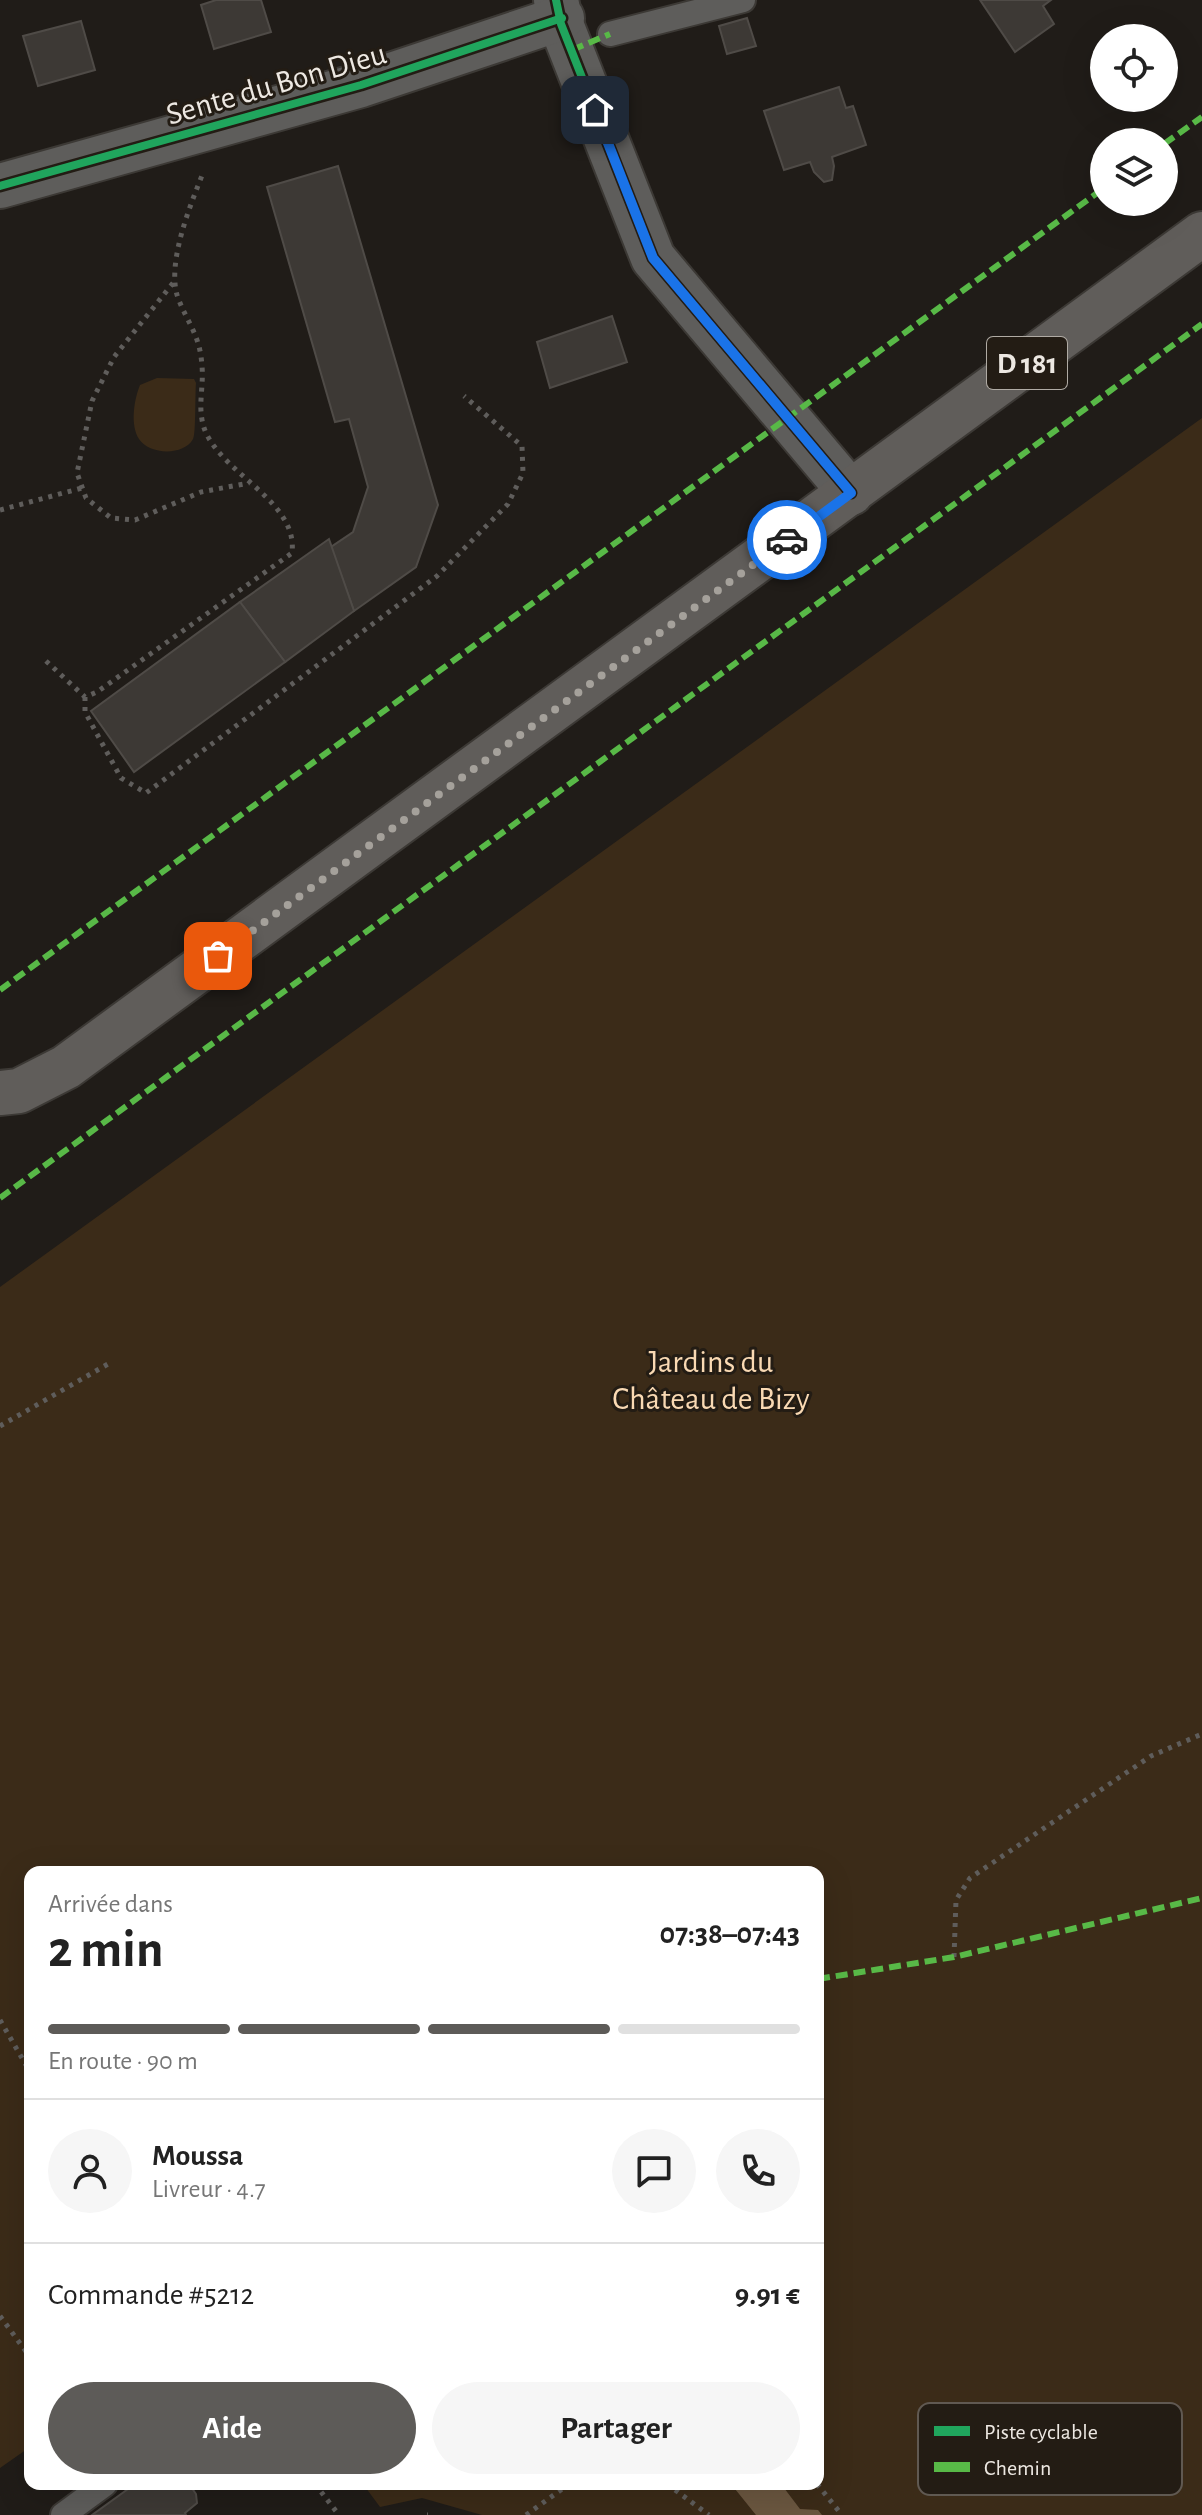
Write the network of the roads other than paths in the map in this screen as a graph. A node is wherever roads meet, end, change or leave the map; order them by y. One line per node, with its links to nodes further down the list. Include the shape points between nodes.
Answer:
1 (743, 0): 3 (lane)
2 (559, 9): 4 (street, Sente du Bon Dieu, via 361,85); 6 (street, via 653,258)
3 (610, 34)
4 (0, 186)
5 (1202, 234): 6 (main road, D 181)
6 (851, 493): 7 (main road, D 181, via 66,1067)
7 (9, 1092)
8 (97, 2490): 9 (lane)
9 (63, 2515)

